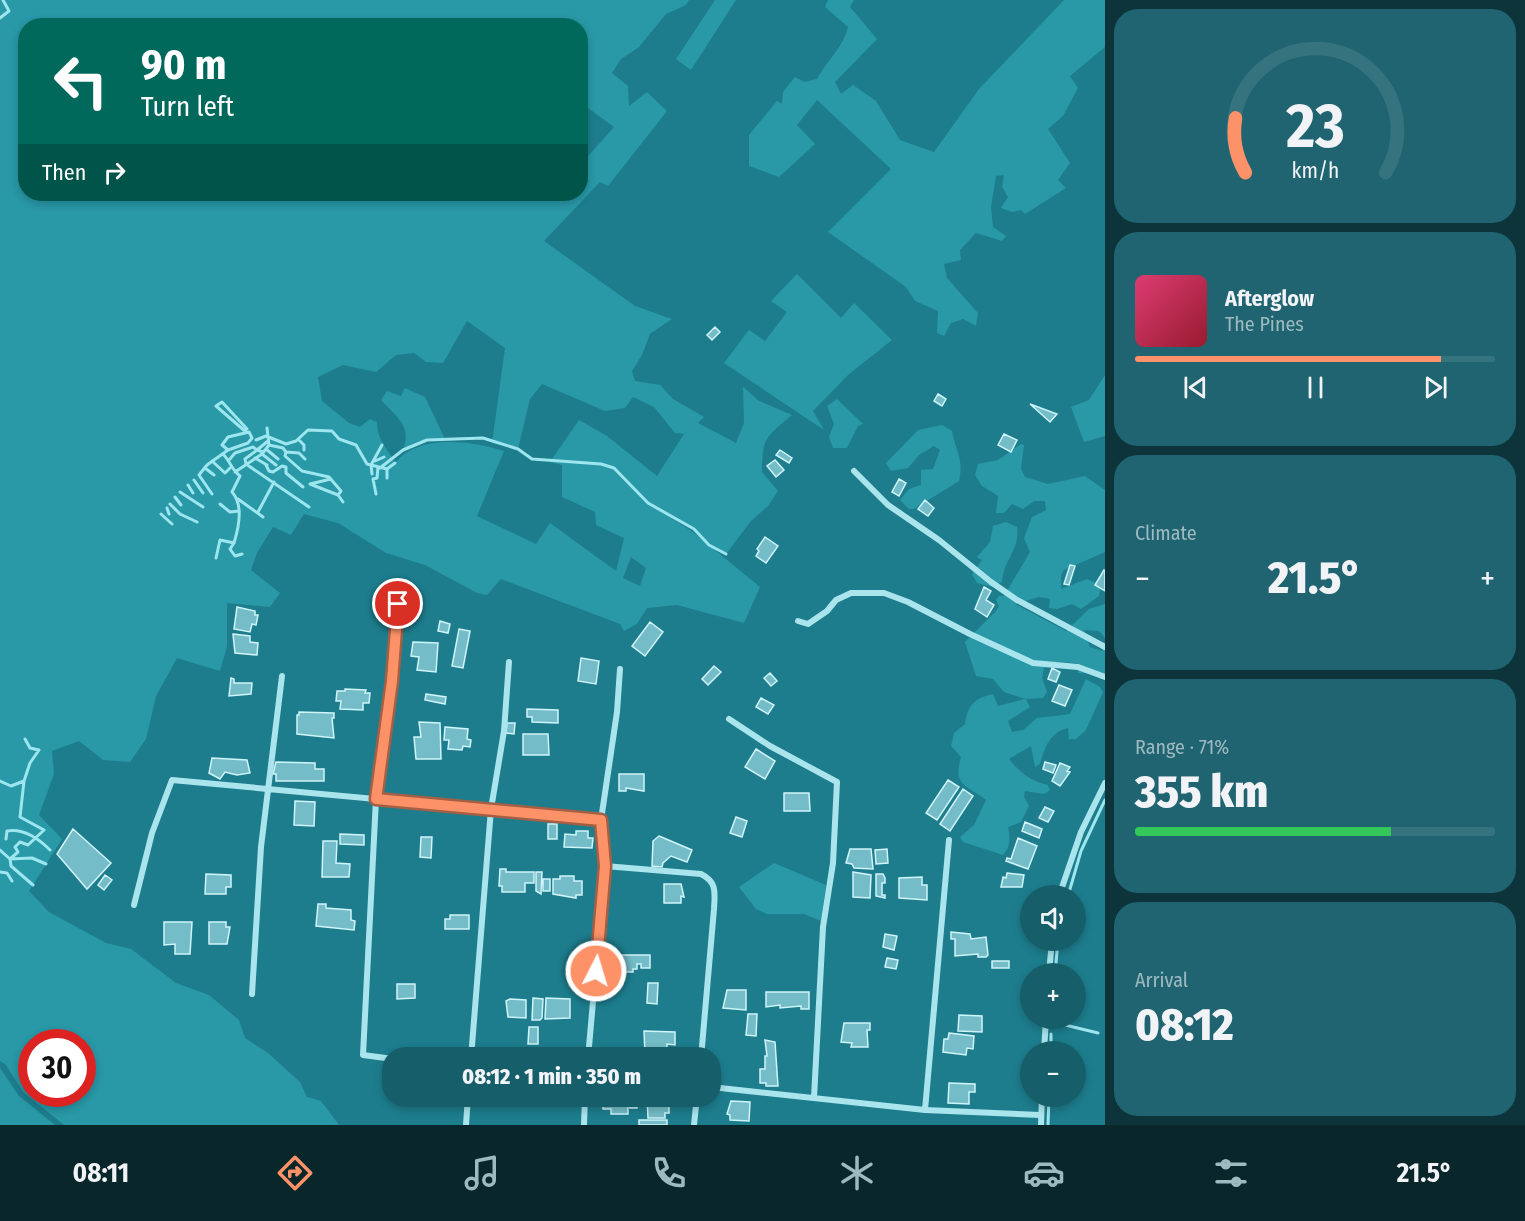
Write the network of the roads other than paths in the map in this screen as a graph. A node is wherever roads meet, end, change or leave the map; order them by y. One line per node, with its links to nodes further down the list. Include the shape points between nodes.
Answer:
1 (854, 471): 4 (street, via 888,505 991,582)
2 (398, 604): 12 (street)
3 (798, 621): 8 (street, via 808,624 836,600 851,593 884,593 1033,663 1078,666)
4 (1105, 647)
5 (509, 662): 13 (street, via 504,731)
6 (620, 669): 14 (street)
7 (282, 676): 11 (street)
8 (1105, 677)
9 (729, 719): 25 (street, via 837,782 833,863 823,927)
10 (1105, 783): 17 (street, via 1081,832)
11 (267, 790): 12 (street); 18 (street, via 172,780 152,833); 19 (street)
12 (376, 799): 13 (street); 23 (street, via 363,1055)
13 (491, 808): 14 (street); 20 (street)
14 (601, 820): 16 (street)
15 (949, 840): 30 (street)
16 (605, 866): 21 (street); 22 (street, via 700,874 712,881 714,909)
17 (1063, 885)
18 (134, 905)
19 (252, 993)
20 (472, 1047)
21 (589, 1047)
22 (702, 1047)
23 (382, 1058)
24 (721, 1088): 25 (street)
25 (814, 1098): 30 (street)
26 (467, 1107): 32 (street)
27 (585, 1107): 33 (street)
28 (696, 1107): 34 (street)
29 (1041, 1107): 31 (street)
30 (925, 1110): 31 (street)
31 (1040, 1115): 35 (street)
32 (466, 1125)
33 (584, 1125)
34 (694, 1125)
35 (1041, 1125)

